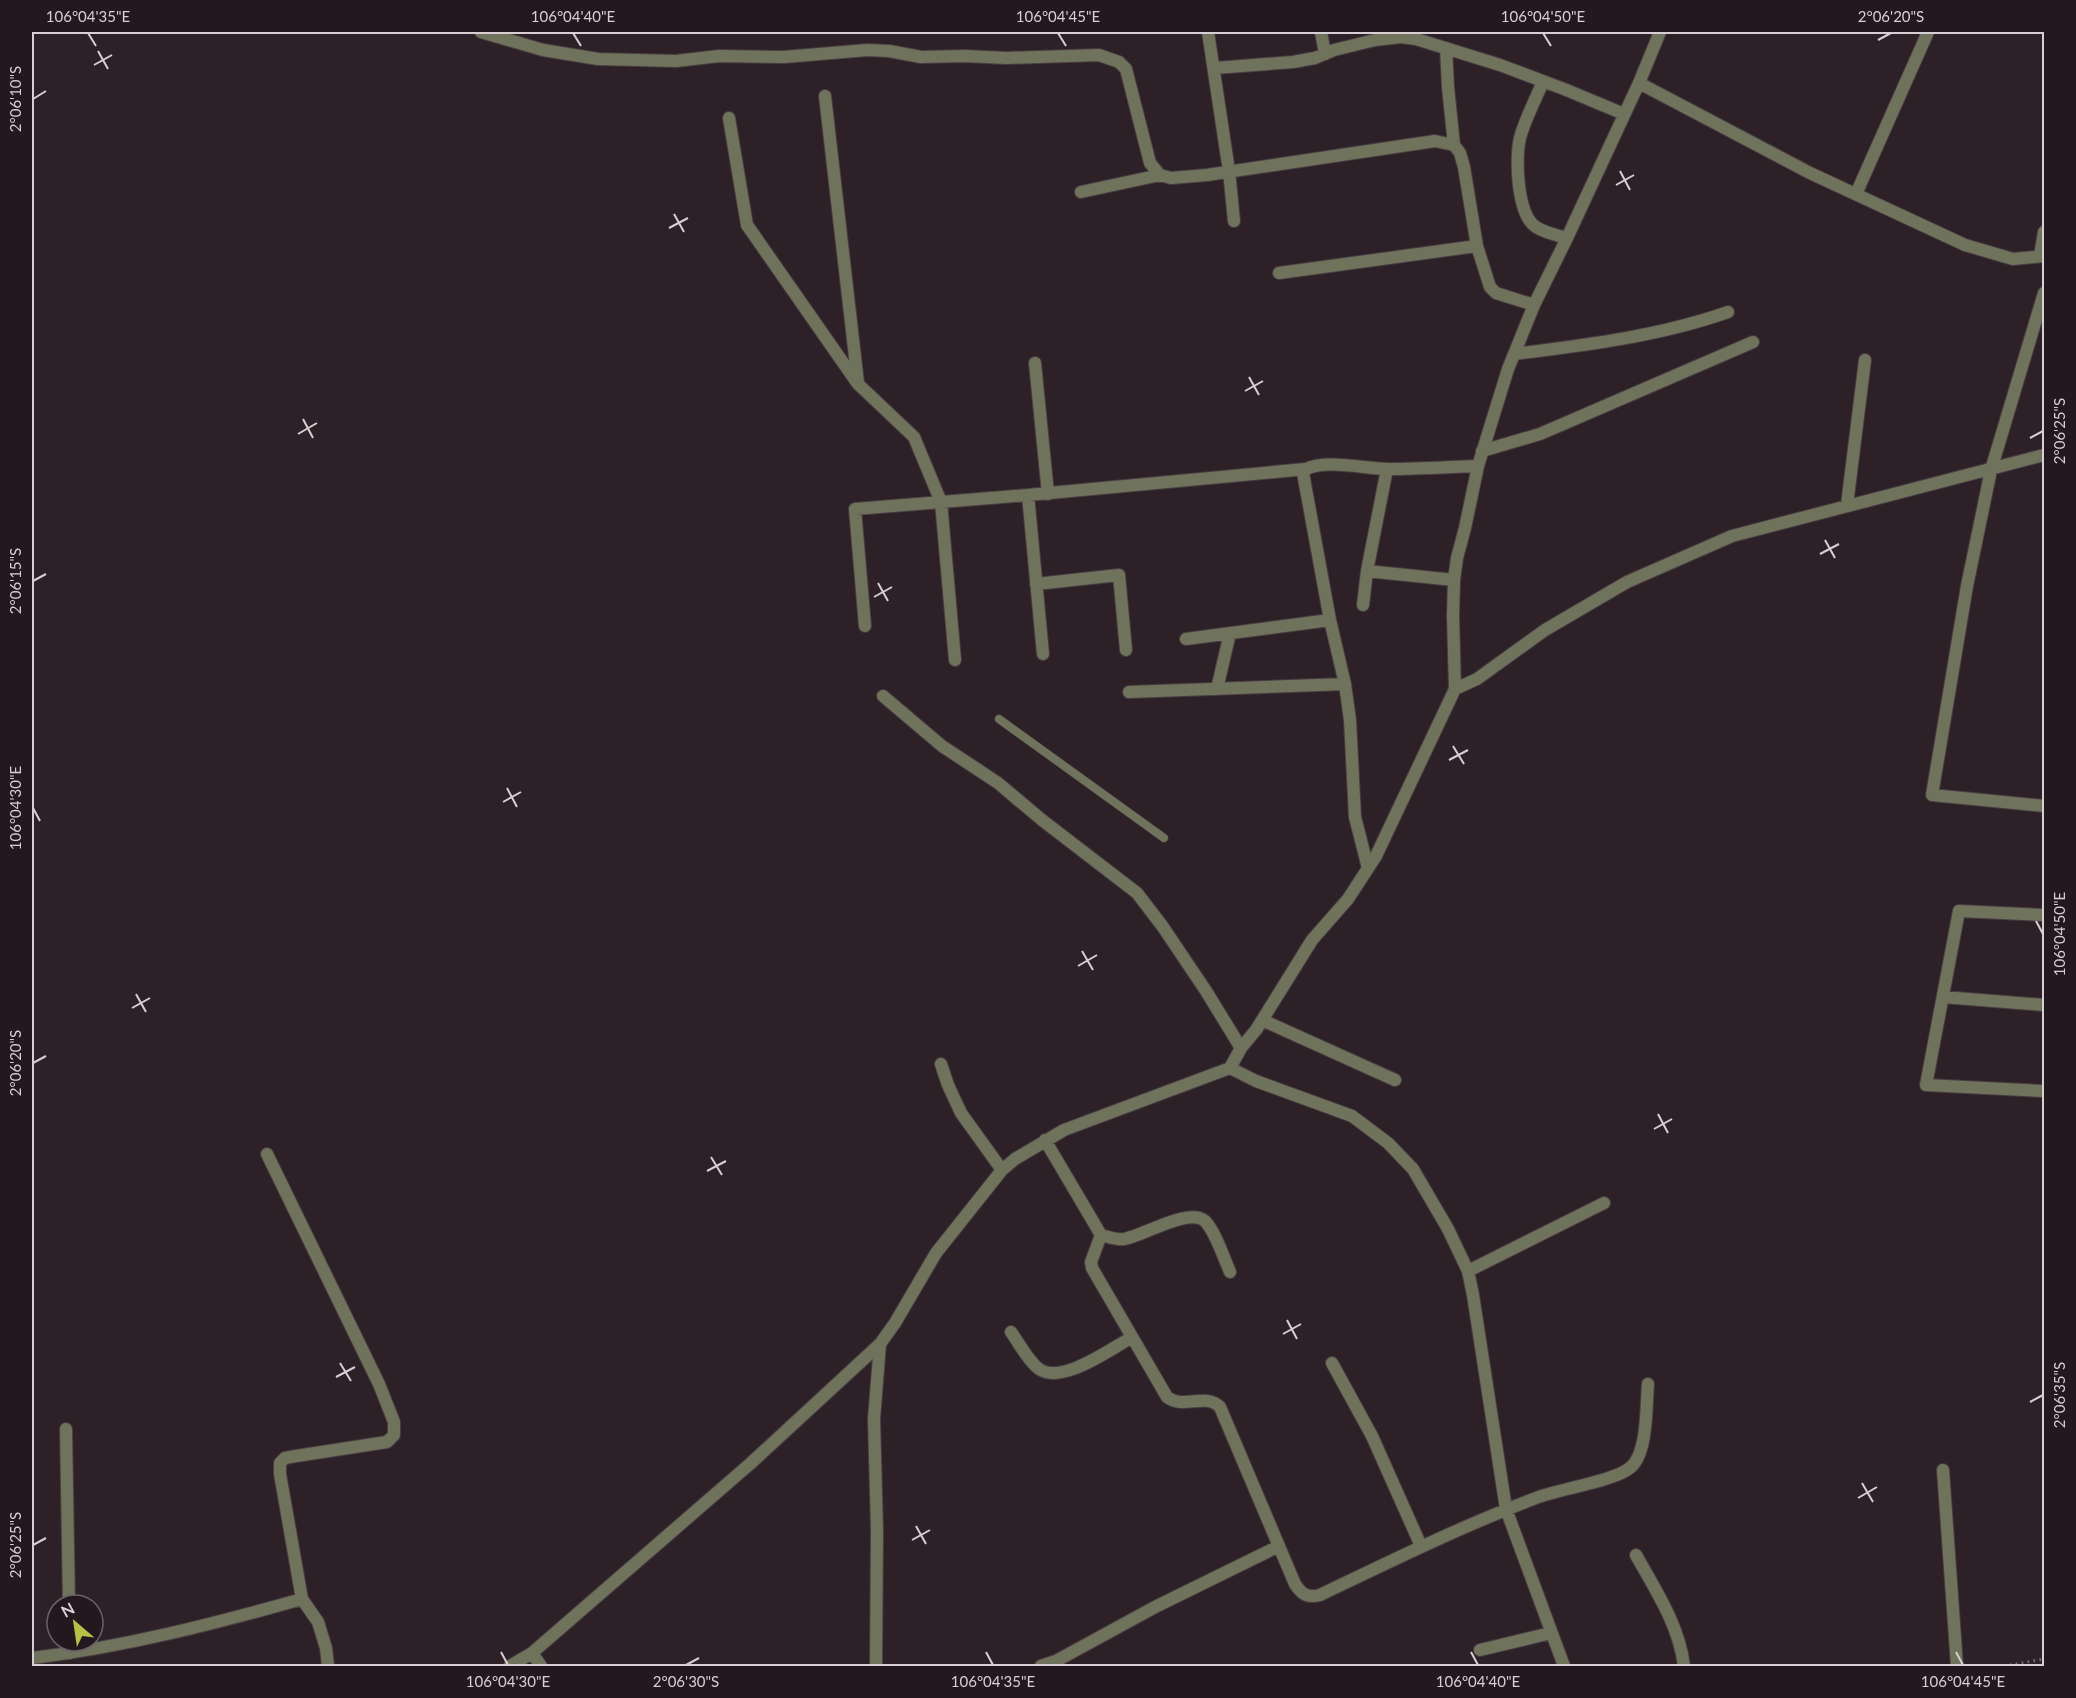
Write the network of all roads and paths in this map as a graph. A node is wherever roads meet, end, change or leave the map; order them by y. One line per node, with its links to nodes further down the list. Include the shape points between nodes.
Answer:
1 (481, 32): 17 (street, via 543,50 598,59 676,61 867,50 921,57 1099,55 1119,62 1125,69 1150,163)
2 (1208, 32): 9 (street)
3 (1321, 32): 8 (street)
4 (1660, 32): 11 (street)
5 (1928, 32): 19 (street)
6 (1402, 34): 7 (street); 8 (street)
7 (1446, 48): 10 (street); 15 (street)
8 (1325, 54): 9 (street, via 1293,62)
9 (1215, 68): 16 (street)
10 (1543, 81): 13 (street); 22 (street, via 1520,138 1519,181 1523,206 1537,228)
11 (1639, 83): 13 (street); 19 (street)
12 (825, 96): 33 (street)
13 (1624, 114): 22 (street)
14 (729, 118): 33 (street, via 747,225)
15 (1454, 145): 16 (street, via 1435,141); 23 (street, via 1464,166)
16 (1229, 171): 17 (street, via 1171,178); 20 (street)
17 (1160, 175): 18 (street)
18 (1081, 192)
19 (1856, 194): 24 (street, via 1965,245 2013,259)
20 (1234, 221)
21 (2044, 232): 24 (street)
22 (1567, 238): 27 (street)
23 (1477, 246): 25 (street); 27 (street, via 1493,291)
24 (2042, 256)
25 (1279, 273)
26 (2044, 292): 39 (street)
27 (1534, 305): 30 (street)
28 (1728, 312): 30 (street, via 1671,329)
29 (1753, 342): 34 (street, via 1540,434)
30 (1514, 354): 34 (street)
31 (1865, 360): 43 (street)
32 (1035, 363): 40 (street)
33 (858, 384): 42 (street, via 914,436)
34 (1482, 451): 36 (street)
35 (2044, 455): 39 (street)
36 (1478, 466): 38 (street); 45 (street)
37 (1306, 469): 38 (street); 40 (street); 48 (street, via 1303,478)
38 (1387, 469): 44 (street)
39 (1991, 470): 43 (street); 61 (street, via 1932,795)
40 (1048, 494): 41 (street)
41 (1028, 495): 42 (street); 46 (street)
42 (941, 502): 49 (street, via 855,509); 54 (street)
43 (1847, 506): 57 (street, via 1732,536 1627,582 1545,630 1477,679)
44 (1367, 571): 45 (street); 47 (street)
45 (1454, 580): 57 (street)
46 (1036, 584): 52 (street, via 1119,576); 53 (street)
47 (1363, 605)
48 (1330, 620): 50 (street); 55 (street)
49 (865, 626)
50 (1230, 633): 51 (street); 56 (street)
51 (1186, 639)
52 (1126, 650)
53 (1043, 654)
54 (955, 660)
55 (1345, 684): 56 (street); 63 (street, via 1355,818)
56 (1217, 689): 58 (street)
57 (1455, 689): 63 (street, via 1390,830)
58 (1129, 692)
59 (883, 696): 68 (street, via 942,747 998,783 1137,893)
60 (999, 719): 62 (lane)
61 (2044, 806)
62 (1164, 838)
63 (1368, 868): 67 (street, via 1348,899 1312,940)
64 (2044, 915): 65 (street, via 1959,911)
65 (1943, 997): 66 (street); 72 (street, via 1926,1085)
66 (2044, 1005)
67 (1262, 1020): 68 (street); 71 (street)
68 (1241, 1048): 70 (street)
69 (941, 1064): 75 (street, via 961,1113)
70 (1230, 1068): 73 (street); 78 (street, via 1352,1116 1388,1143 1413,1169)
71 (1395, 1080)
72 (2044, 1091)
73 (1045, 1140): 75 (street); 77 (street)
74 (267, 1154): 92 (street, via 394,1422 394,1435 387,1442 285,1458 280,1462)
75 (1002, 1170): 82 (street, via 936,1253)
76 (1604, 1203): 78 (street)
77 (1101, 1235): 79 (street, via 1125,1239 1179,1219 1196,1217 1210,1229); 81 (street, via 1092,1268)
78 (1468, 1271): 87 (street)
79 (1230, 1272)
80 (1011, 1332): 81 (street, via 1037,1368 1047,1374 1074,1369)
81 (1131, 1338): 88 (street, via 1167,1397 1182,1403 1207,1400 1220,1407)
82 (880, 1344): 97 (street, via 751,1463); 103 (street, via 874,1419)
83 (1332, 1363): 89 (street, via 1372,1436)
84 (1648, 1384): 87 (street, via 1642,1448 1631,1468)
85 (66, 1430): 91 (street)
86 (1943, 1470): 107 (street)
87 (1506, 1509): 89 (street); 93 (street)
88 (1278, 1546): 89 (street, via 1300,1592 1312,1597); 104 (street)
89 (1421, 1546)
90 (1636, 1555): 106 (street, via 1669,1615)
91 (69, 1593)
92 (302, 1599): 94 (street, via 176,1634); 100 (street, via 318,1622)
93 (1551, 1633): 95 (street); 105 (street)
94 (105, 1643)
95 (1480, 1650)
96 (49, 1653): 98 (street)
97 (532, 1653): 101 (street); 102 (street)
98 (32, 1658)
99 (2044, 1659): 108 (path)
100 (328, 1666)
101 (510, 1666)
102 (541, 1666)
103 (876, 1666)
104 (1041, 1666)
105 (1564, 1666)
106 (1684, 1666)
107 (1957, 1666)
108 (2004, 1666)

